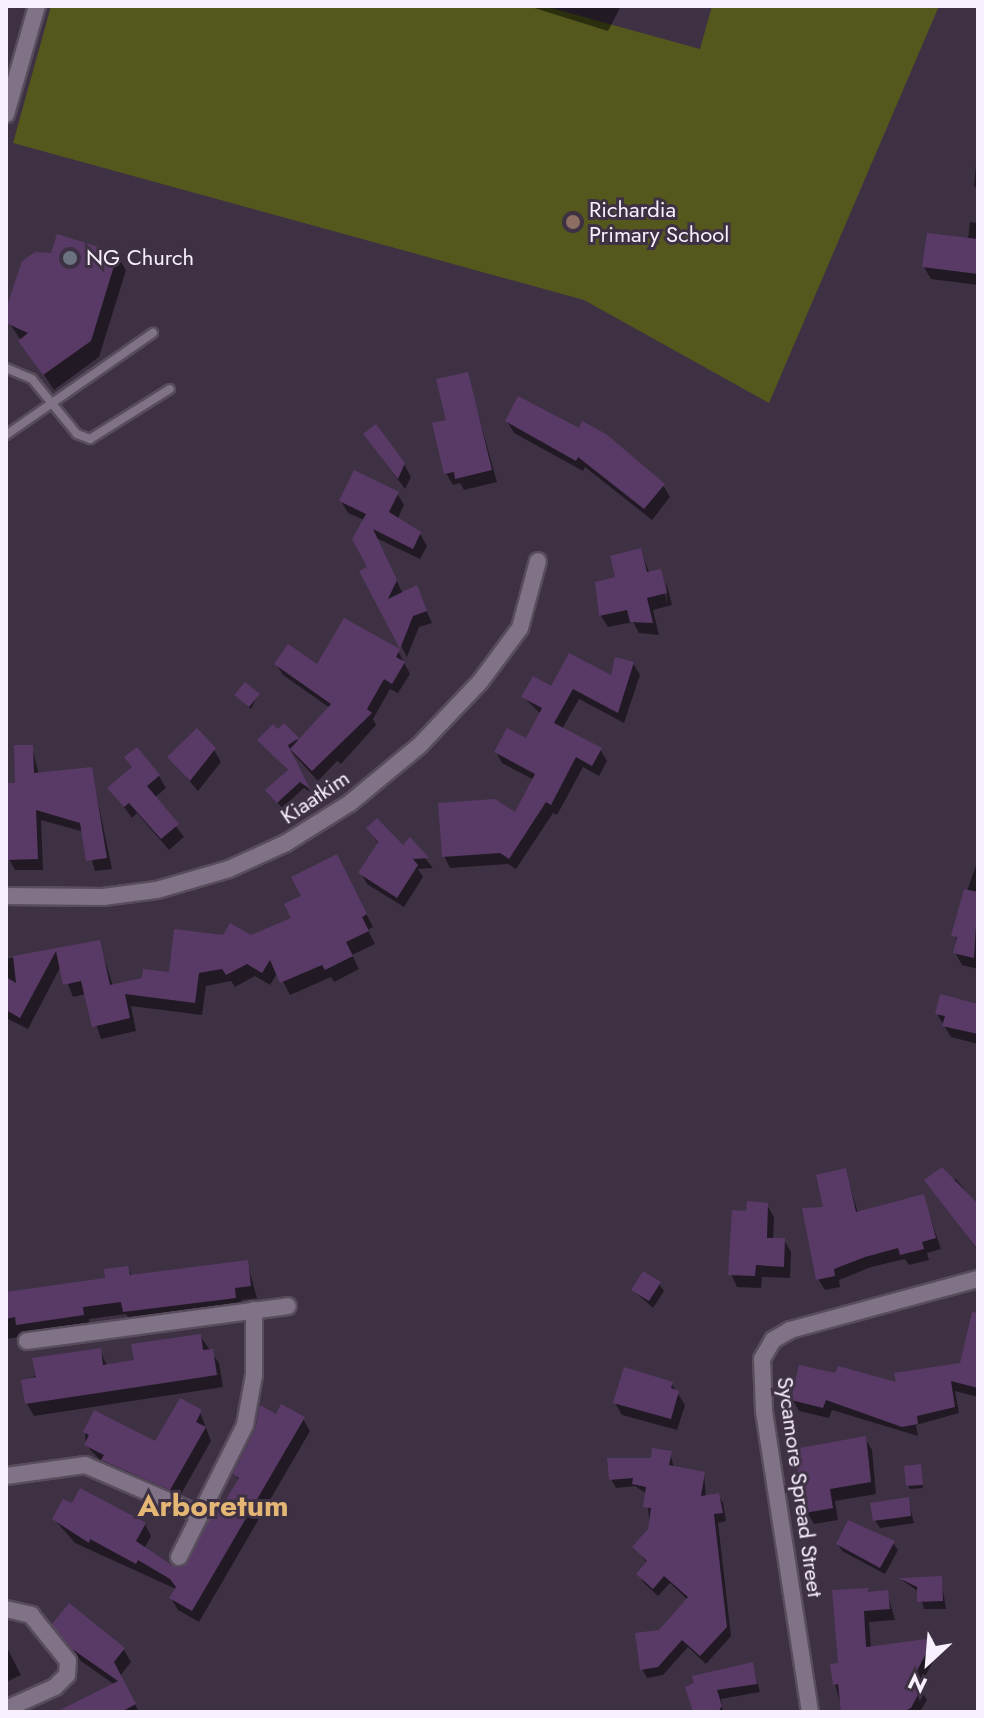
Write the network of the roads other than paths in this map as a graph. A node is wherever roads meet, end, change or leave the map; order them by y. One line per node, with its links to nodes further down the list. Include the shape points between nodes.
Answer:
1 (37, 6): 2 (street)
2 (6, 114)
3 (153, 333): 6 (lane)
4 (6, 368): 6 (lane, via 32,379)
5 (170, 389): 6 (lane, via 90,439 77,434)
6 (53, 400): 7 (lane)
7 (6, 435)
8 (538, 561): 9 (street, Kiaatkim, via 520,628 480,682 419,746 350,803 286,843 229,869 157,890 103,897)
9 (6, 896)
10 (978, 1279): 19 (street, Sycamore Spread Street, via 790,1330 773,1340 762,1359 764,1410)
11 (288, 1306): 12 (street)
12 (254, 1310): 13 (street); 15 (street, via 252,1401)
13 (27, 1341)
14 (6, 1476): 15 (street, via 85,1465)
15 (201, 1515): 16 (street)
16 (179, 1557)
17 (6, 1609): 18 (street, via 31,1615 68,1661 67,1675 55,1687)
18 (6, 1709)
19 (810, 1712)

